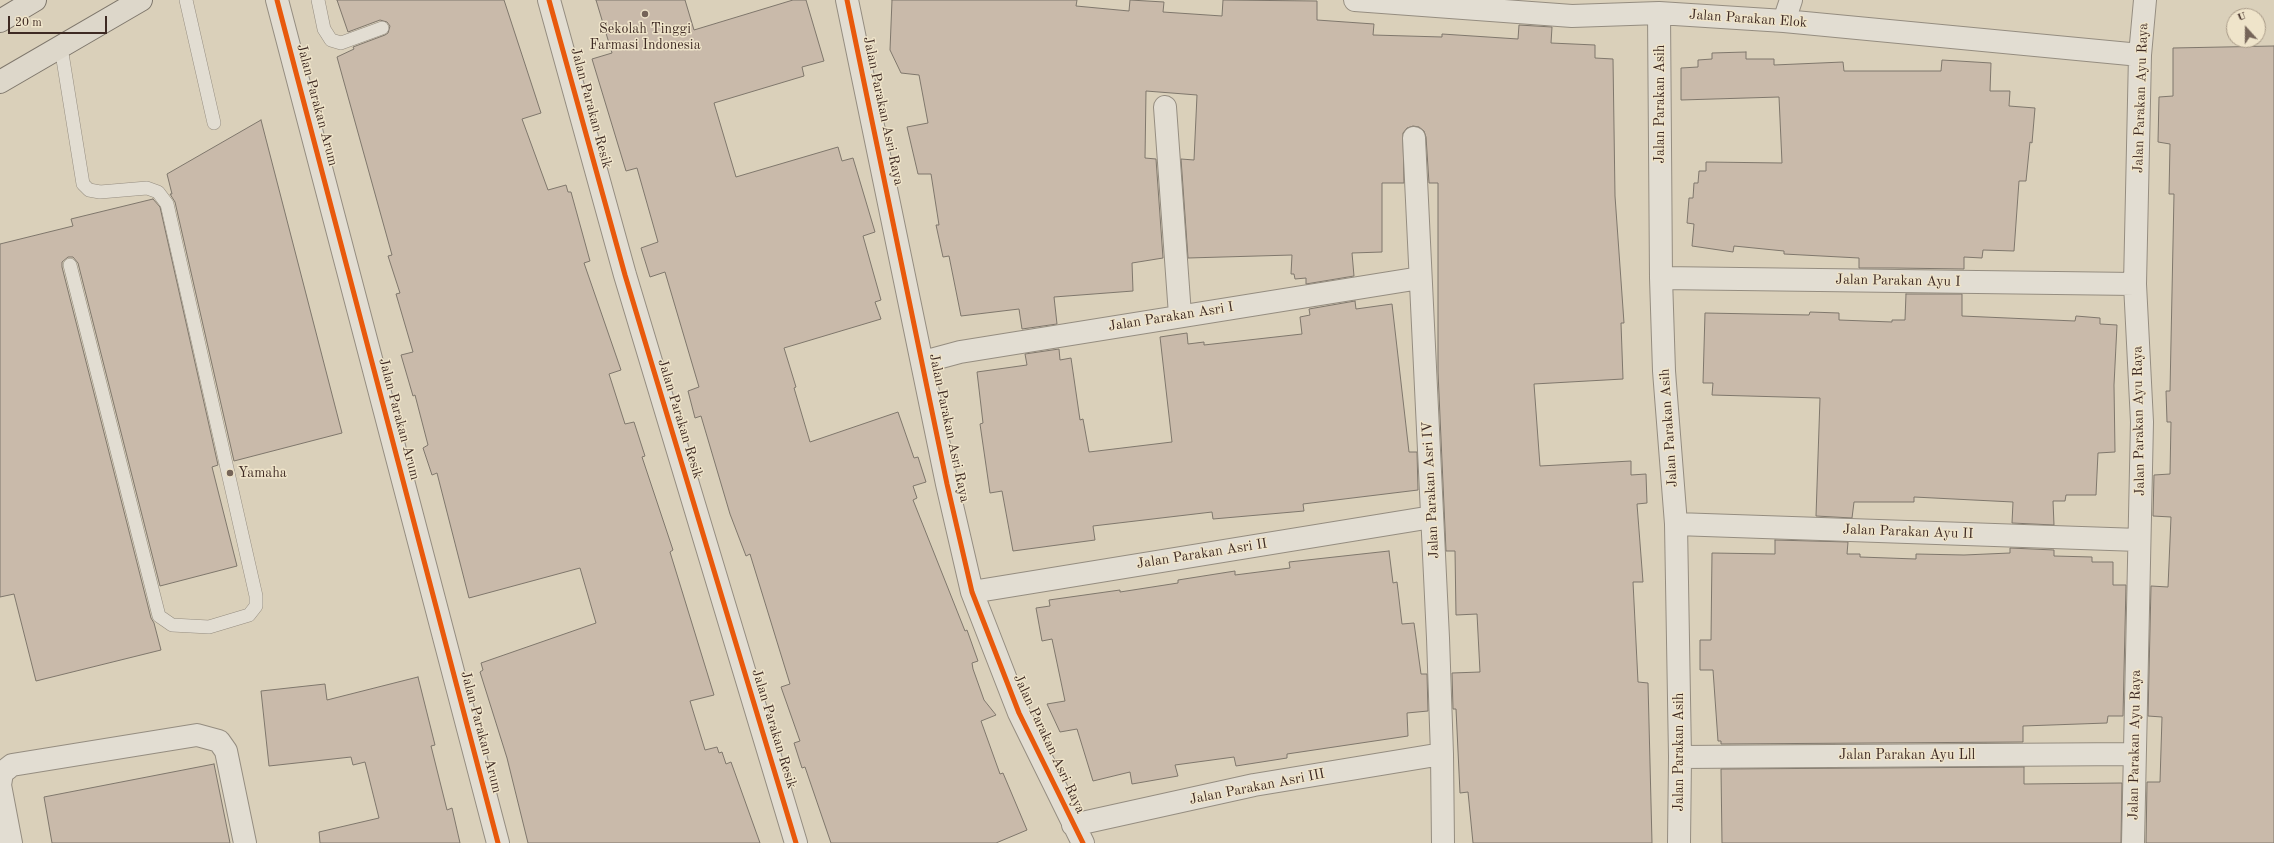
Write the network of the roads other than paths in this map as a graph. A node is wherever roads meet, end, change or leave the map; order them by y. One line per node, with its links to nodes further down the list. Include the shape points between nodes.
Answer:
1 (35, 0): 13 (highway)
2 (141, 0): 16 (highway)
3 (186, 0): 20 (lane)
4 (277, 0): 38 (street, Jalan Parakan Arum)
5 (318, 0): 15 (lane, via 324,29 331,40 341,43)
6 (549, 0): 39 (street, Jalan Parakan Resik, via 625,275)
7 (847, 0): 27 (street, Jalan Parakan Asri Raya)
8 (1355, 0): 11 (street, Jalan Parakan Elok)
9 (1790, 0): 14 (street)
10 (2145, 0): 17 (street, Jalan Parakan Ayu Raya)
11 (1573, 8): 12 (street, Jalan Parakan Elok)
12 (1659, 13): 14 (street, Jalan Parakan Elok); 24 (street, Jalan Parakan Asih)
13 (0, 21)
14 (1784, 21): 17 (street, Jalan Parakan Elok)
15 (382, 28)
16 (61, 47): 18 (highway); 22 (lane, via 83,184 89,190 100,192 147,188 158,192 167,204 256,596 256,606 249,615 209,627 172,625 159,616)
17 (2140, 55): 25 (street, Jalan Parakan Ayu Raya)
18 (0, 82)
19 (1165, 107): 26 (street)
20 (214, 123)
21 (1414, 138): 23 (street, Jalan Parakan Asri IV)
22 (70, 266)
23 (1420, 278): 26 (street, Jalan Parakan Asri I); 28 (street, Jalan Parakan Asri IV)
24 (1660, 278): 25 (street, Jalan Parakan Ayu I); 29 (street, Jalan Parakan Asih, via 1664,371)
25 (2135, 284): 30 (street, Jalan Parakan Ayu Raya, via 2142,422)
26 (1180, 316): 27 (street, Jalan Parakan Asri I, via 960,352)
27 (923, 362): 31 (street, Jalan Parakan Asri Raya)
28 (1432, 517): 31 (street, Jalan Parakan Asri II); 32 (street, Jalan Parakan Asri IV)
29 (1676, 524): 30 (street, Jalan Parakan Ayu II); 34 (street, Jalan Parakan Asih)
30 (2139, 540): 33 (street, Jalan Parakan Ayu Raya)
31 (972, 592): 35 (street, Jalan Parakan Asri Raya, via 1018,713)
32 (1442, 754): 35 (street, Jalan Parakan Asri III, via 1254,785); 40 (street, Jalan Parakan Asri IV)
33 (2134, 754): 34 (street, Jalan Parakan Ayu Lll); 42 (street, Jalan Parakan Ayu Raya)
34 (1680, 757): 41 (street, Jalan Parakan Asih)
35 (1078, 834)
36 (11, 843): 37 (street, via 0,785 2,773 12,765 197,735 219,741 226,751)
37 (245, 843)
38 (498, 843)
39 (796, 843)
40 (1442, 843)
41 (1679, 843)
42 (2133, 843)

